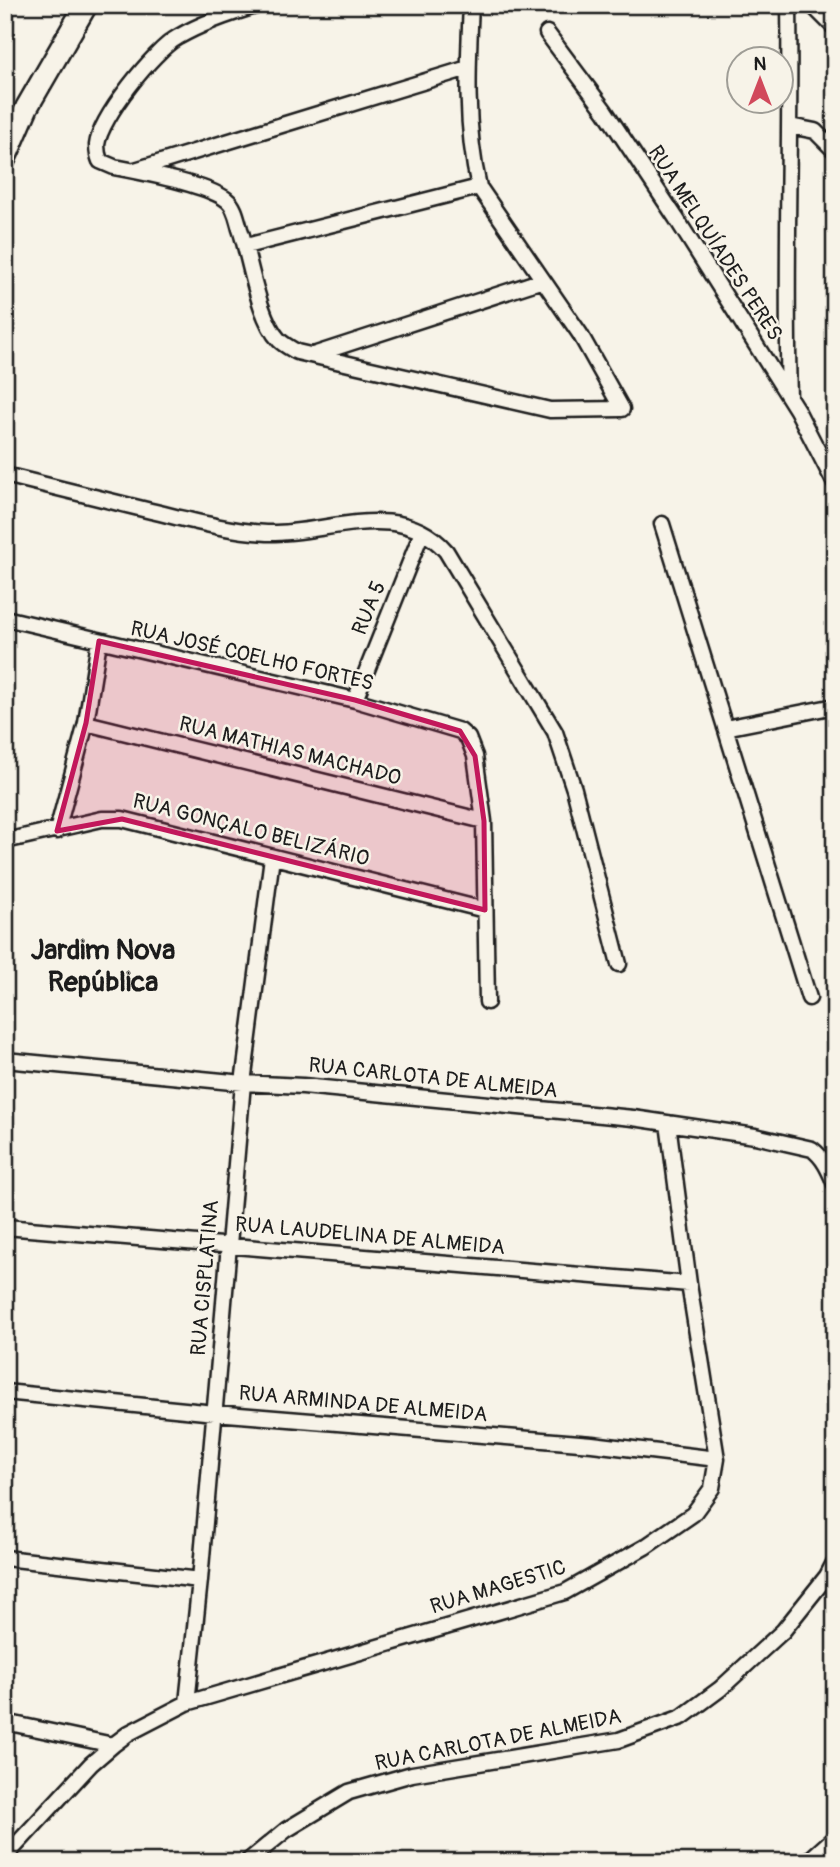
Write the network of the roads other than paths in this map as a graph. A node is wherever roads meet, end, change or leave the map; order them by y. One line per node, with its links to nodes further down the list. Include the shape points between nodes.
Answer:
1 (86, 5): 12 (street, via 27,107)
2 (259, 5): 6 (street)
3 (471, 5): 9 (street)
4 (789, 5): 10 (street)
5 (817, 5): 7 (street)
6 (217, 11): 13 (street, via 175,38 145,65 104,125 97,147 100,161)
7 (835, 23)
8 (547, 33): 18 (street, RUA MELQUÍADES PERES, via 633,154)
9 (468, 68): 13 (street); 14 (street, via 471,144)
10 (790, 126): 11 (street, via 815,131); 18 (street)
11 (835, 151)
12 (5, 158)
13 (133, 171): 15 (street, via 205,189 228,201)
14 (479, 187): 15 (street); 16 (street)
15 (246, 246): 17 (street, via 257,292 274,333 287,346)
16 (543, 280): 17 (street); 17 (street, via 622,409 550,410)
17 (312, 356)
18 (789, 398): 20 (street, RUA MELQUÍADES PERES)
19 (5, 475): 22 (street, via 234,529 280,532 360,521)
20 (835, 484)
21 (662, 524): 28 (street)
22 (422, 532): 25 (street, RUA 5); 34 (street, via 446,551 555,732)
23 (5, 618): 24 (street, RUA JOSÉ COELHO FORTES)
24 (99, 641): 25 (street, RUA JOSÉ COELHO FORTES); 27 (street)
25 (355, 700): 29 (street, RUA JOSÉ COELHO FORTES, via 460,731 468,738 475,755)
26 (835, 706): 28 (street)
27 (86, 723): 29 (street, RUA MATHIAS MACHADO); 30 (street)
28 (725, 728): 35 (street)
29 (484, 821): 33 (street)
30 (57, 831): 31 (street, RUA GONÇALO BELIZÁRIO); 32 (street, RUA GONÇALO BELIZÁRIO, via 102,819 122,819)
31 (5, 841)
32 (271, 857): 33 (street, RUA GONÇALO BELIZÁRIO); 38 (street, RUA CISPLATINA)
33 (485, 910): 36 (street)
34 (619, 964)
35 (809, 998)
36 (487, 1002)
37 (5, 1060): 38 (street, RUA CARLOTA DE ALMEIDA)
38 (243, 1083): 39 (street, RUA CARLOTA DE ALMEIDA); 42 (street, RUA CISPLATINA)
39 (668, 1123): 40 (street, RUA CARLOTA DE ALMEIDA, via 812,1149); 43 (street, RUA MAGESTIC)
40 (835, 1184)
41 (5, 1227): 42 (street, RUA LAUDELINA DE ALMEIDA)
42 (228, 1245): 43 (street, RUA LAUDELINA DE ALMEIDA); 45 (street, RUA CISPLATINA)
43 (689, 1284): 46 (street, RUA MAGESTIC)
44 (5, 1392): 45 (street, RUA ARMINDA DE ALMEIDA)
45 (215, 1413): 46 (street, RUA ARMINDA DE ALMEIDA, via 592,1444); 49 (street, RUA CISPLATINA)
46 (717, 1459): 50 (street, RUA MAGESTIC, via 712,1488 693,1514 565,1592)
47 (5, 1559): 49 (street)
48 (835, 1561): 55 (street, RUA CARLOTA DE ALMEIDA, via 783,1631 682,1717 620,1740 412,1773 349,1792 286,1830)
49 (200, 1580): 50 (street, RUA CISPLATINA)
50 (187, 1703): 52 (street, RUA MAGESTIC)
51 (5, 1722): 52 (street)
52 (113, 1745): 54 (street, RUA MAGESTIC)
53 (835, 1836): 56 (street)
54 (5, 1857)
55 (247, 1862)
56 (807, 1862)

